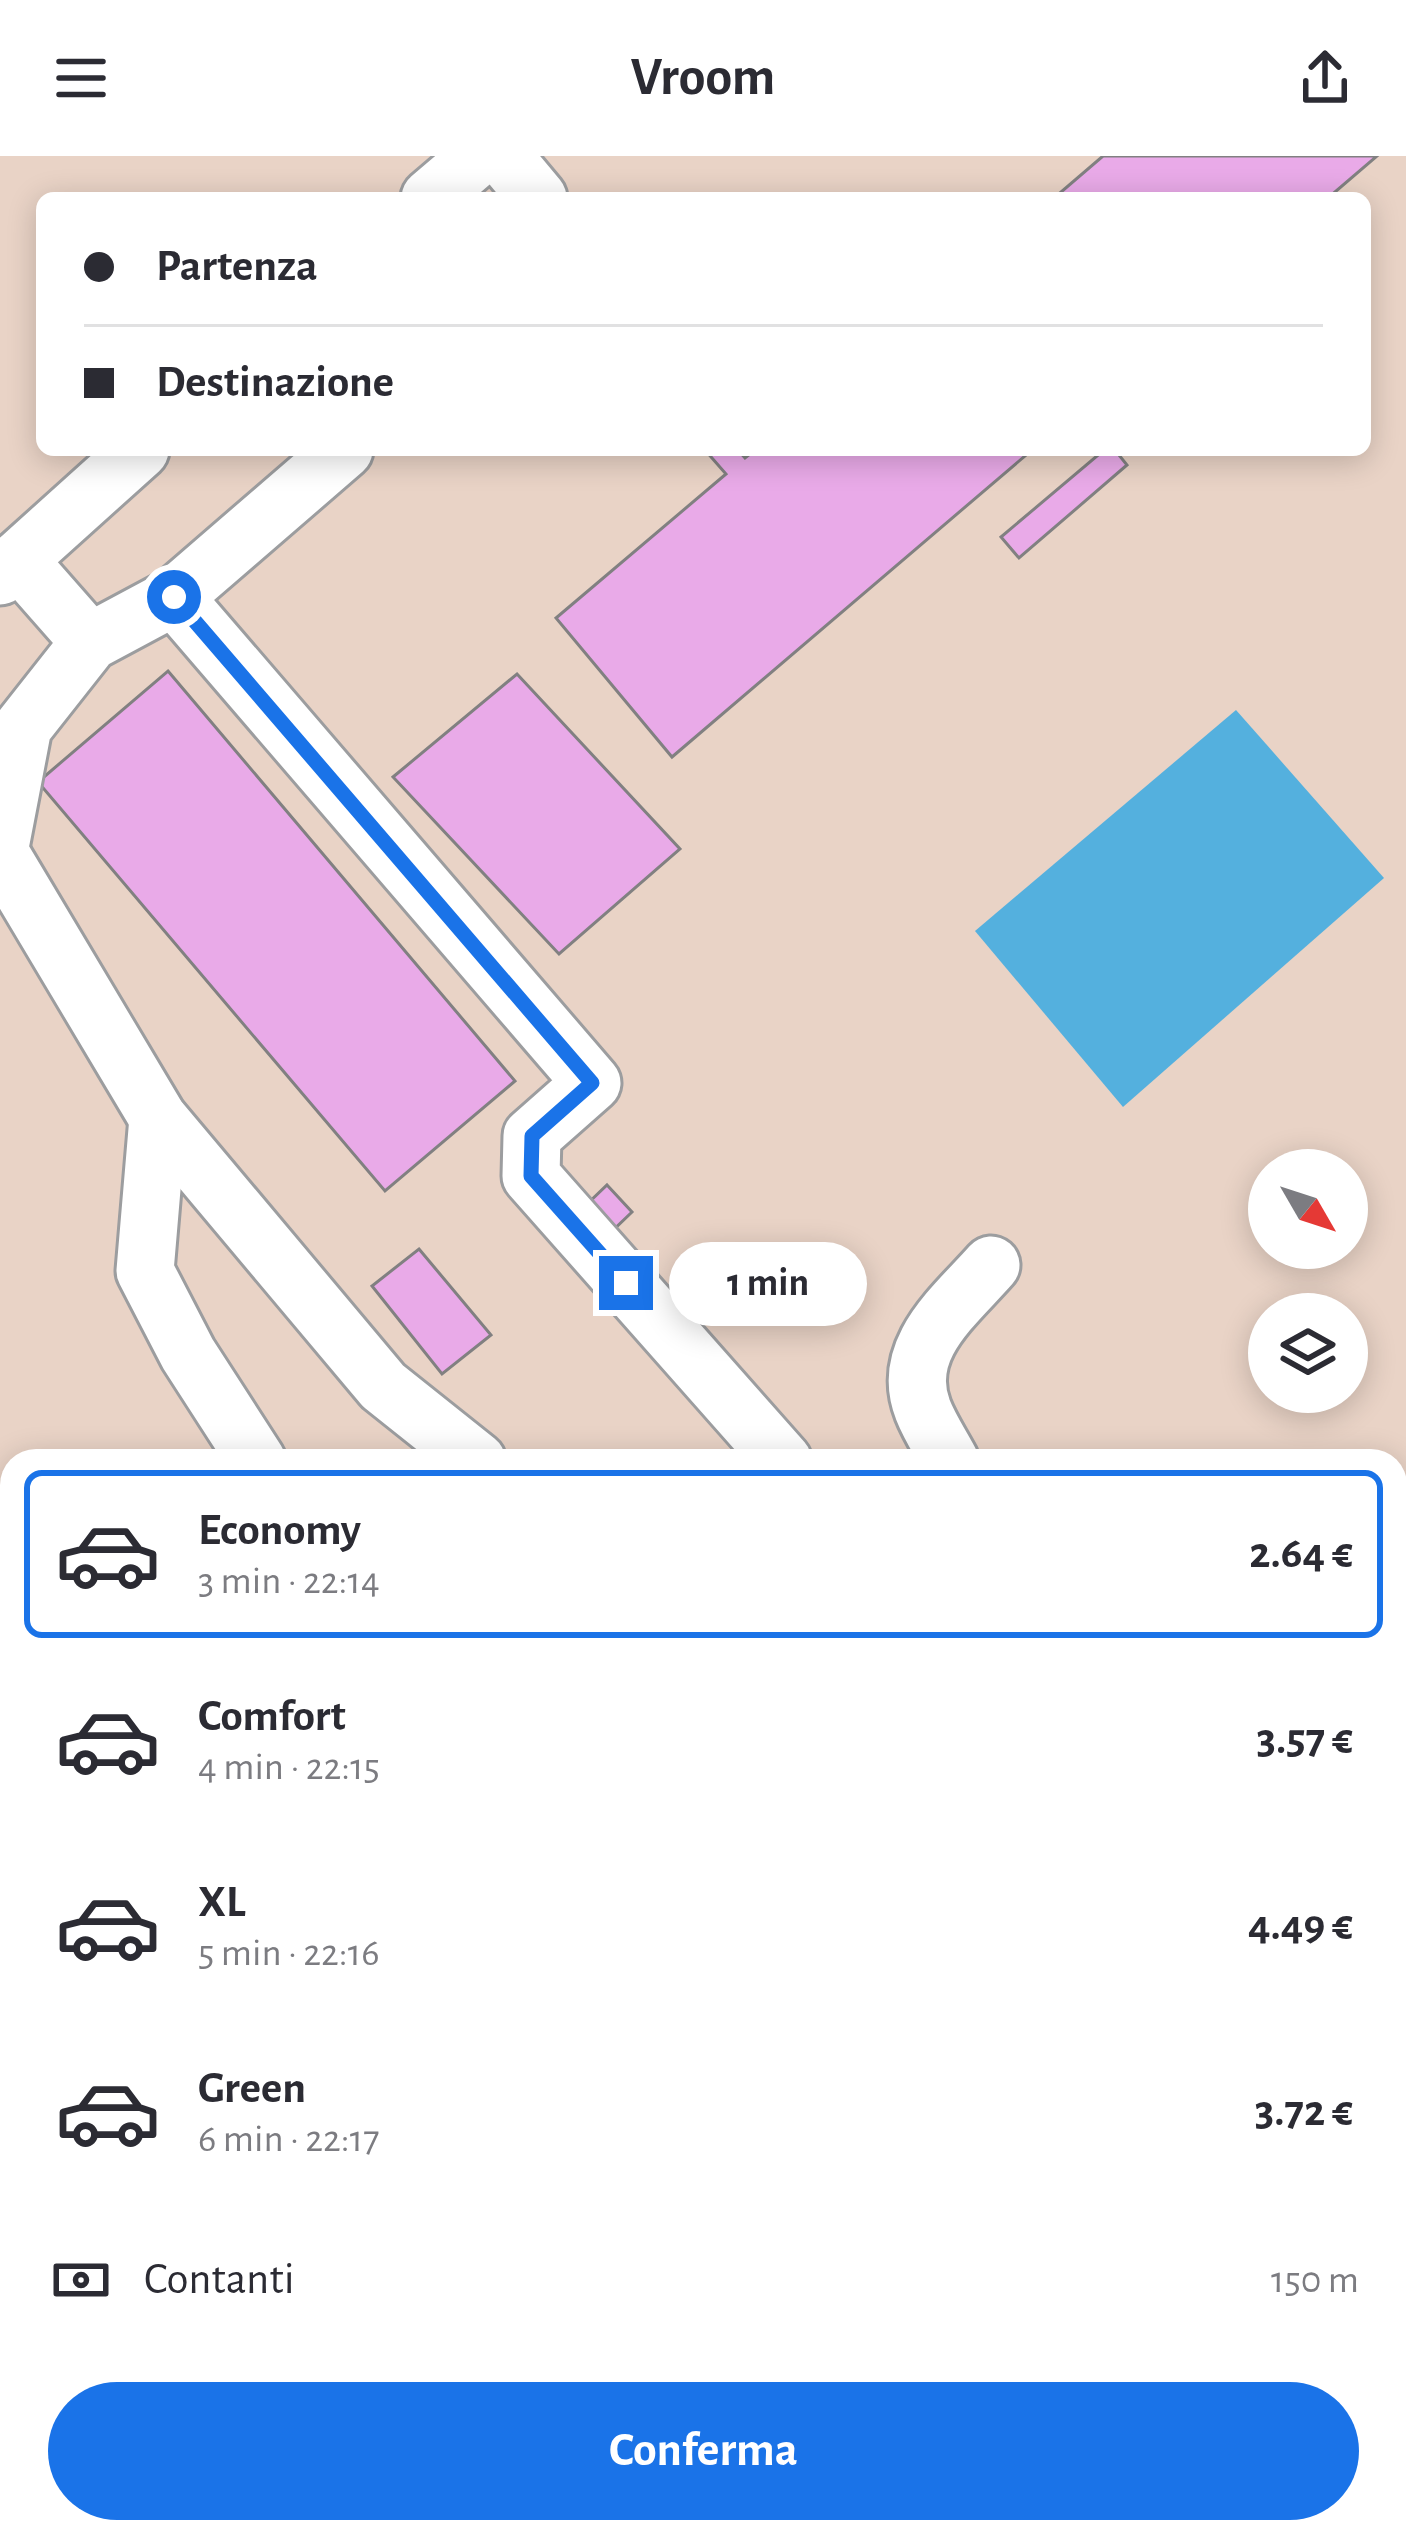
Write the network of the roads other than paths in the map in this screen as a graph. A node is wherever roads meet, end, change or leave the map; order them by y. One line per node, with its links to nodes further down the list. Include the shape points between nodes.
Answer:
1 (479, 156): 3 (lane)
2 (503, 156): 4 (lane)
3 (437, 192)
4 (533, 192)
5 (133, 456): 7 (lane)
6 (337, 456): 8 (lane)
7 (9, 568): 9 (lane)
8 (174, 597): 9 (lane); 15 (lane, via 592,1083 532,1136 531,1176)
9 (89, 642): 10 (lane, via 22,727)
10 (0, 850): 11 (lane)
11 (158, 1118): 13 (lane, via 146,1271); 14 (lane, via 383,1386)
12 (991, 1264): 16 (lane, via 928,1336 915,1370 922,1407)
13 (249, 1449)
14 (462, 1449)
15 (773, 1449)
16 (944, 1449)

